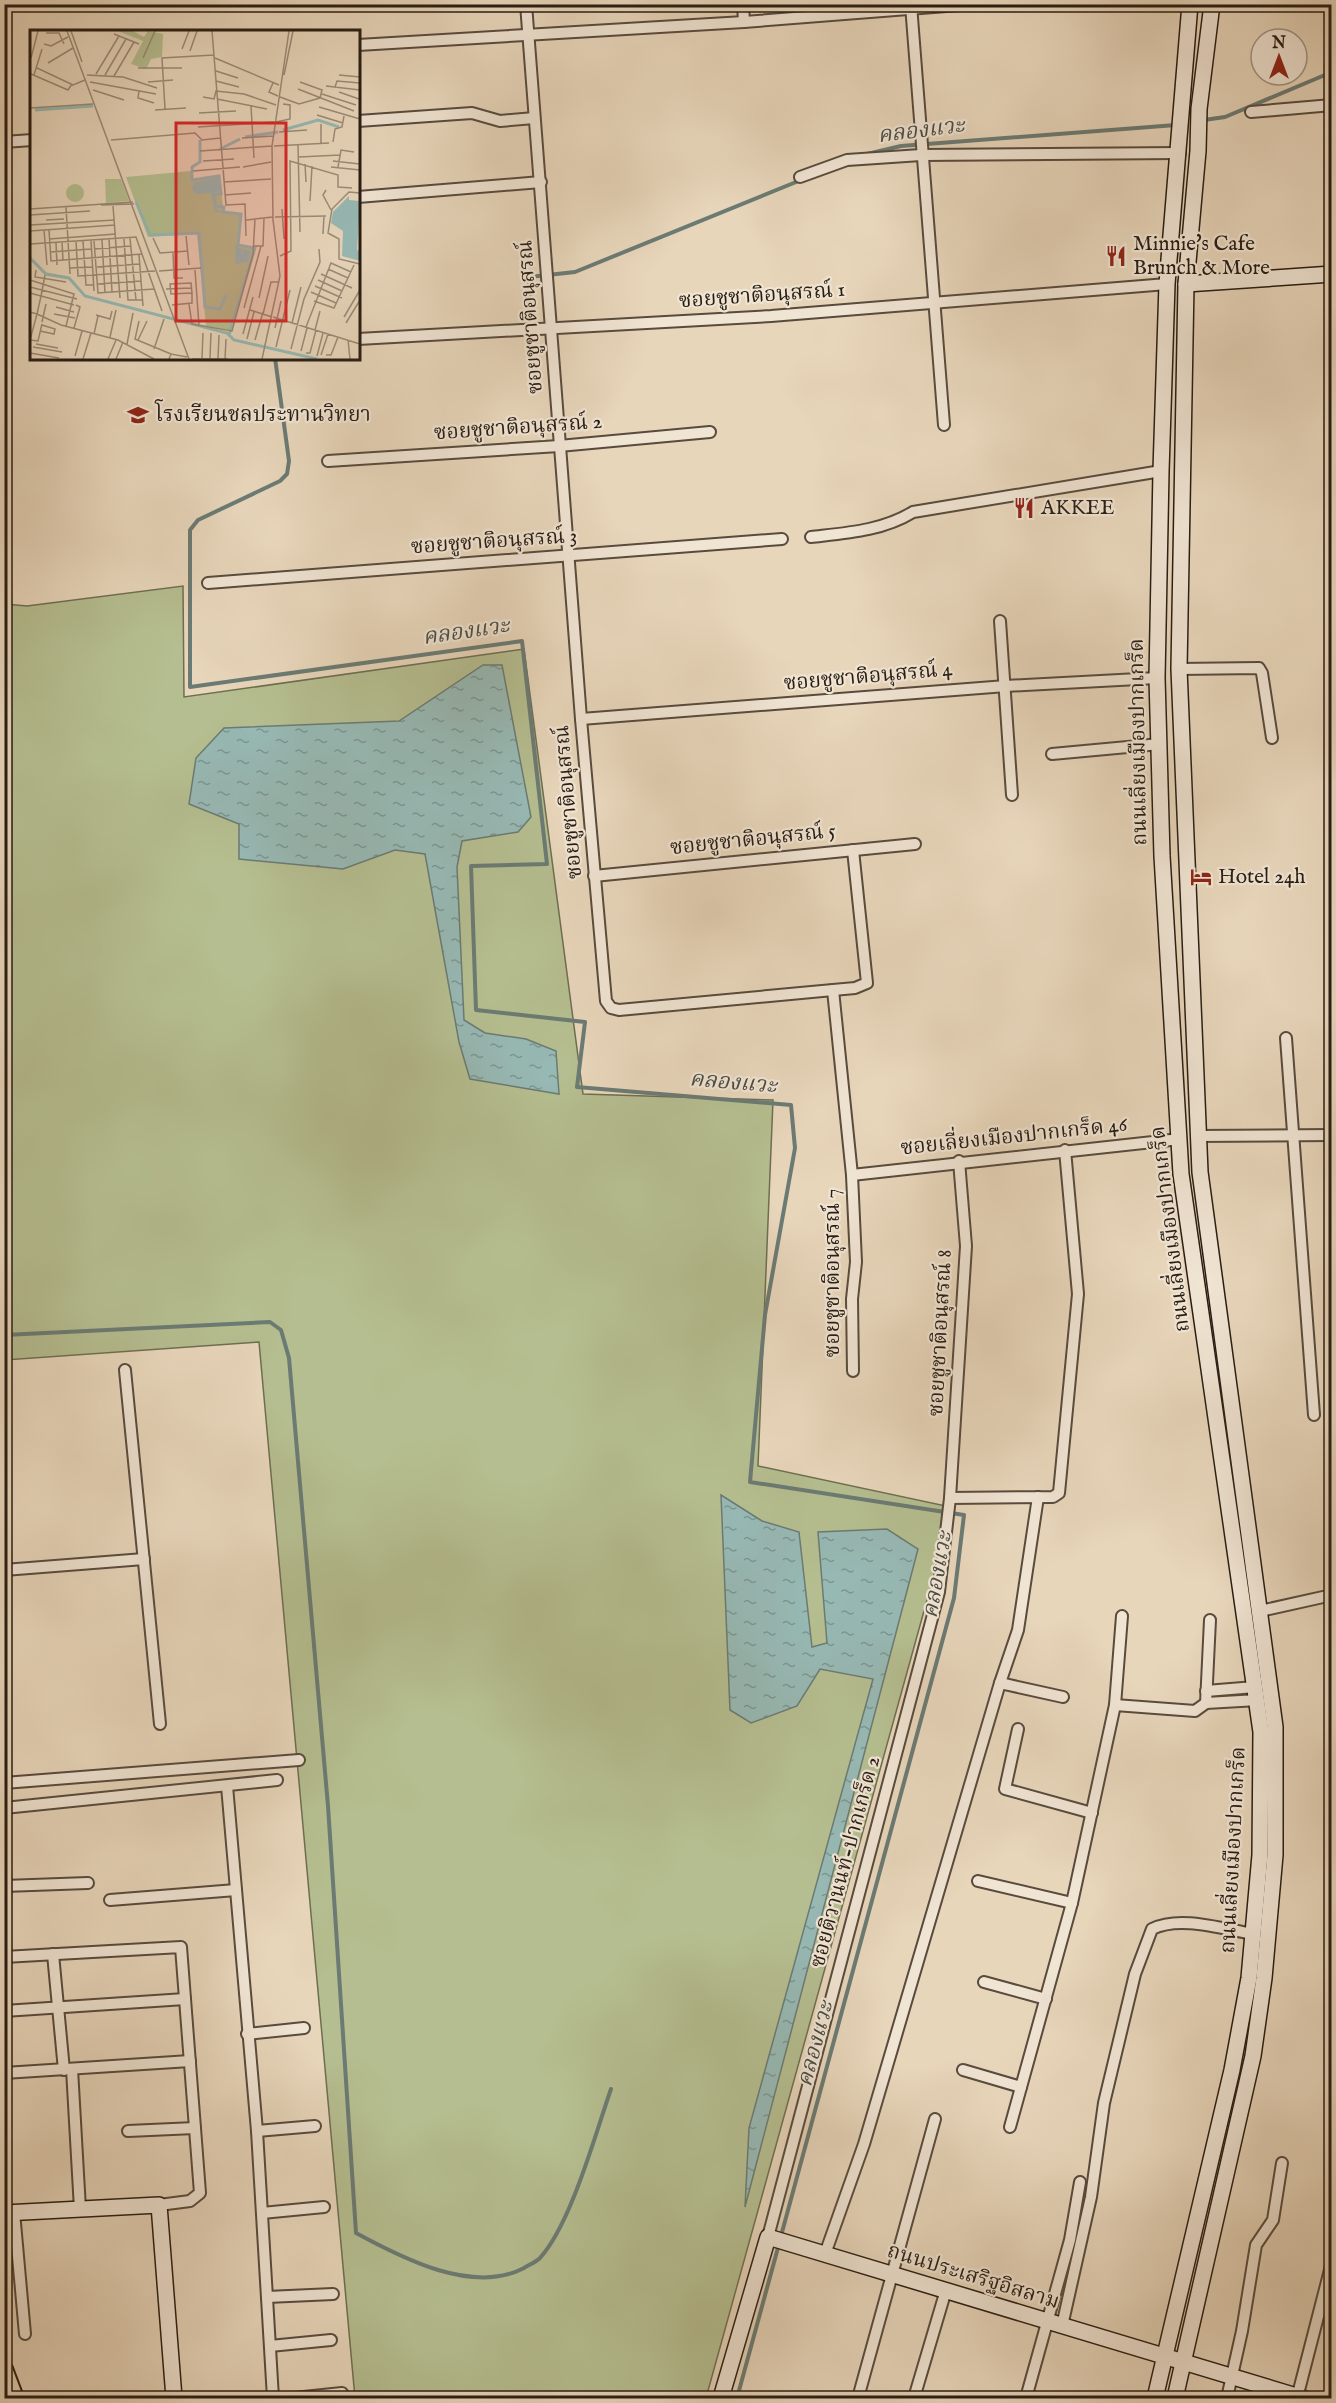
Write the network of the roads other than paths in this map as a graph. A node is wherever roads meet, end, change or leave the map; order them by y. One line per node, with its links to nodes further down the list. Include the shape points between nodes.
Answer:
1 (526, 4): 9 (street, ซอยชูชาติอนุสรณ์)
2 (743, 4): 8 (street)
3 (972, 4): 6 (street)
4 (1190, 4): 17 (main road, ถนนเลี่ยงเมืองปากเกร็ด)
5 (1212, 4): 24 (main road, ถนนเลี่ยงเมืองปากเกร็ด, via 1199,109)
6 (911, 7): 7 (street); 18 (street)
7 (844, 10): 8 (street)
8 (744, 22): 9 (street)
9 (527, 33): 10 (street); 13 (street, ซอยชูชาติอนุสรณ์)
10 (360, 45)
11 (1332, 105): 12 (street)
12 (1251, 112)
13 (534, 118): 14 (street, via 500,121 472,113); 20 (street, ซอยชูชาติอนุสรณ์)
14 (360, 121)
15 (30, 140): 16 (street)
16 (4, 142)
17 (1180, 152): 18 (street); 23 (main road, ถนนเลี่ยงเมืองปากเกร็ด)
18 (921, 153): 19 (street, via 847,160); 25 (street)
19 (800, 177)
20 (541, 182): 21 (street); 26 (street, ซอยชูชาติอนุสรณ์)
21 (360, 196)
22 (1332, 274): 24 (main road)
23 (1167, 284): 25 (street, ซอยชูชาติอนุสรณ์ 1); 32 (main road, ถนนเลี่ยงเมืองปากเกร็ด)
24 (1186, 284): 38 (main road, ถนนเลี่ยงเมืองปากเกร็ด)
25 (933, 301): 26 (street, ซอยชูชาติอนุสรณ์ 1, via 771,316); 28 (street)
26 (551, 329): 27 (street, ซอยชูชาติอนุสรณ์ 1); 30 (street, ซอยชูชาติอนุสรณ์)
27 (360, 339)
28 (944, 425)
29 (710, 432): 30 (street, ซอยชูชาติอนุสรณ์ 2)
30 (559, 446): 31 (street, ซอยชูชาติอนุสรณ์ 2); 35 (street, ซอยชูชาติอนุสรณ์)
31 (328, 461)
32 (1161, 471): 33 (street, via 913,512 893,523); 39 (main road, ถนนเลี่ยงเมืองปากเกร็ด)
33 (811, 537)
34 (782, 539): 35 (street, ซอยชูชาติอนุสรณ์ 3)
35 (568, 556): 36 (street, ซอยชูชาติอนุสรณ์ 3); 41 (street, ซอยชูชาติอนุสรณ์)
36 (208, 583)
37 (1000, 621): 40 (street)
38 (1179, 669): 42 (street, via 1258,668); 53 (main road, ถนนเลี่ยงเมืองปากเกร็ด)
39 (1157, 678): 40 (street, ซอยชูชาติอนุสรณ์ 4); 43 (main road, ถนนเลี่ยงเมืองปากเกร็ด)
40 (1006, 686): 41 (street, ซอยชูชาติอนุสรณ์ 4); 45 (street)
41 (581, 719): 48 (street, ซอยชูชาติอนุสรณ์)
42 (1272, 738)
43 (1160, 744): 44 (street); 54 (main road, ถนนเลี่ยงเมืองปากเกร็ด, via 1162,856)
44 (1052, 754)
45 (1012, 795)
46 (915, 844): 47 (street, ซอยชูชาติอนุสรณ์ 5)
47 (853, 850): 48 (street, ซอยชูชาติอนุสรณ์ 5); 49 (street, via 867,983)
48 (594, 876): 49 (street, ซอยชูชาติอนุสรณ์, via 606,1001 611,1008)
49 (833, 990): 57 (street)
50 (1286, 1038): 51 (street)
51 (1292, 1135): 52 (street); 53 (street); 60 (street)
52 (1332, 1135)
53 (1198, 1136): 66 (main road, ถนนเลี่ยงเมืองปากเกร็ด)
54 (1180, 1139): 55 (street, ซอยเลี่ยงเมืองปากเกร็ด 46); 71 (main road, ถนนเลี่ยงเมืองปากเกร็ด, via 1181,1174)
55 (1065, 1150): 56 (street, ซอยเลี่ยงเมืองปากเกร็ด 46); 61 (street, via 1078,1294 1060,1488 1053,1497)
56 (959, 1161): 57 (street, ซอยเลี่ยงเมืองปากเกร็ด 46); 62 (street, ซอยชูชาติอนุสรณ์ 8, via 966,1246)
57 (852, 1175): 59 (street, ซอยชูชาติอนุสรณ์ 7, via 856,1262)
58 (125, 1370): 63 (street)
59 (853, 1371)
60 (1314, 1414)
61 (1038, 1497): 62 (street); 69 (street, via 1018,1630)
62 (950, 1502): 117 (street, ซอยติวานนท์-ปากเกร็ด 2, via 939,1592)
63 (144, 1559): 64 (street); 75 (street)
64 (4, 1570)
65 (1332, 1594): 66 (street)
66 (1260, 1611): 130 (main road, ถนนเลี่ยงเมืองปากเกร็ด, via 1275,1727 1275,1855 1264,1978 1253,2056)
67 (1122, 1616): 74 (street)
68 (1210, 1620): 70 (street)
69 (1000, 1683): 72 (street); 118 (street, via 867,2133)
70 (1206, 1691): 71 (street); 73 (street)
71 (1256, 1693): 73 (street); 89 (main road, ถนนเลี่ยงเมืองปากเกร็ด, via 1261,1732 1260,1855)
72 (1063, 1697)
73 (1206, 1703): 74 (street, via 1195,1711)
74 (1115, 1705): 82 (street)
75 (160, 1724)
76 (1018, 1729): 82 (street, via 1005,1789)
77 (299, 1760): 79 (street)
78 (277, 1780): 80 (street)
79 (4, 1783)
80 (227, 1786): 81 (street); 86 (street)
81 (4, 1808)
82 (1092, 1813): 88 (street)
83 (978, 1881): 88 (street)
84 (88, 1883): 85 (street)
85 (4, 1886)
86 (236, 1890): 87 (street); 98 (street)
87 (110, 1900)
88 (1072, 1903): 94 (street)
89 (1253, 1934): 125 (street, via 1164,1923 1152,1929 1135,1974 1104,2103 1090,2197); 129 (main road, ถนนเลี่ยงเมืองปากเกร็ด, via 1232,2070)
90 (53, 1954): 91 (street); 93 (street, via 181,1947); 95 (street)
91 (4, 1957)
92 (984, 1982): 94 (street)
93 (185, 1999): 95 (street); 99 (street)
94 (1046, 1999): 103 (street)
95 (58, 2007): 96 (street); 100 (street)
96 (4, 2011)
97 (304, 2028): 98 (street)
98 (247, 2034): 109 (street)
99 (190, 2061): 100 (street); 107 (street)
100 (68, 2069): 102 (street); 114 (street)
101 (963, 2070): 103 (street)
102 (4, 2073)
103 (1021, 2088): 106 (street)
104 (935, 2120): 120 (street)
105 (315, 2126): 109 (street)
106 (1010, 2127)
107 (195, 2128): 108 (street); 112 (street, via 200,2193 190,2201)
108 (128, 2131)
109 (257, 2131): 116 (street)
110 (1282, 2163): 132 (street, via 1273,2220 1256,2246)
111 (1080, 2182): 124 (street, via 1070,2240)
112 (159, 2205): 114 (main road); 135 (main road)
113 (324, 2207): 116 (street)
114 (80, 2209): 115 (main road)
115 (9, 2212): 126 (street)
116 (262, 2213): 123 (street)
117 (776, 2239): 118 (main road, ถนนประเสริฐอิสลาม); 138 (main road, ซอยติวานนท์-ปากเกร็ด 2)
118 (825, 2254): 120 (main road, ถนนประเสริฐอิสลาม)
119 (1332, 2262): 145 (street)
120 (891, 2274): 121 (main road, ถนนประเสริฐอิสลาม); 139 (street)
121 (946, 2290): 124 (main road, ถนนประเสริฐอิสลาม); 140 (street)
122 (333, 2294): 123 (street)
123 (267, 2297): 128 (street)
124 (1046, 2321): 125 (main road, ถนนประเสริฐอิสลาม); 141 (street)
125 (1062, 2326): 129 (main road, ถนนประเสริฐอิสลาม)
126 (25, 2334)
127 (331, 2340): 128 (street)
128 (270, 2346): 136 (street)
129 (1165, 2357): 130 (main road, ถนนประเสริฐอิสลาม); 142 (main road, ถนนเลี่ยงเมืองปากเกร็ด)
130 (1184, 2362): 132 (main road, ถนนประเสริฐอิสลาม); 143 (main road, ถนนเลี่ยงเมืองปากเกร็ด)
131 (4, 2369): 134 (main road)
132 (1232, 2377): 144 (street); 145 (main road, ถนนประเสริฐอิสลาม)
133 (342, 2393): 137 (street)
134 (15, 2398)
135 (174, 2398)
136 (273, 2398)
137 (294, 2398)
138 (721, 2398)
139 (858, 2398)
140 (914, 2398)
141 (1026, 2398)
142 (1155, 2398)
143 (1174, 2398)
144 (1227, 2398)
145 (1299, 2398)

